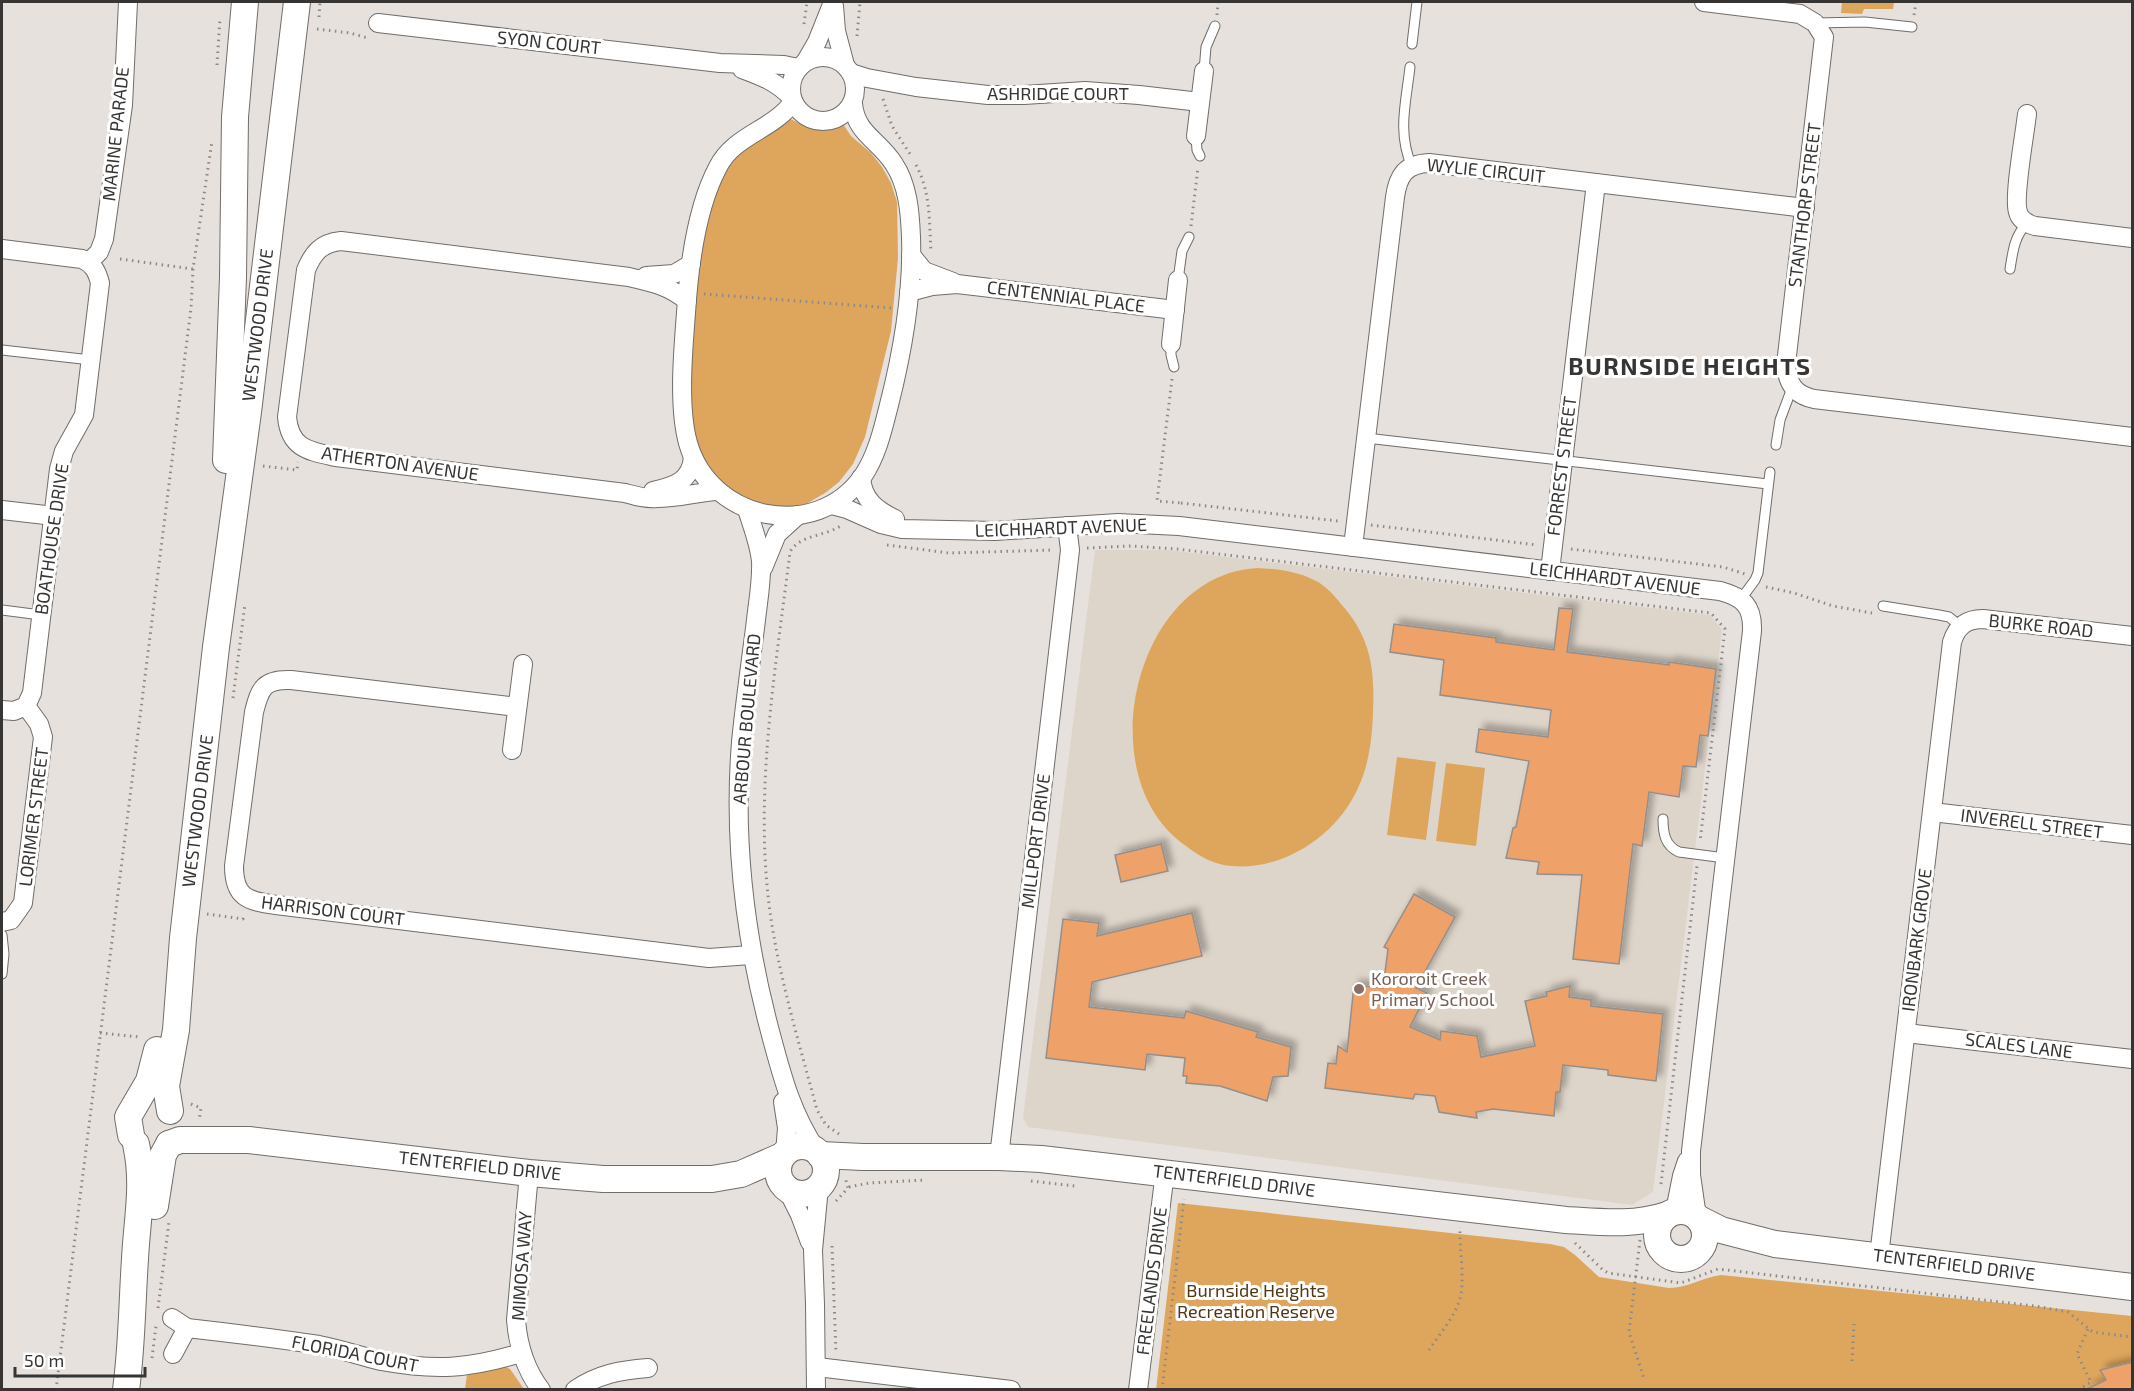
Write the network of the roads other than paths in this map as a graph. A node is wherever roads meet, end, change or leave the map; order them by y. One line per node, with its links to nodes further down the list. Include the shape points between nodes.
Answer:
1 (128, 2): 32 (street, MARINE PARADE, via 123,105 104,239)
2 (245, 2): 72 (street, WESTWOOD DRIVE, via 235,117 229,411)
3 (297, 2): 72 (street, WESTWOOD DRIVE)
4 (834, 2): 13 (street); 15 (street, via 836,31)
5 (1417, 2): 11 (lane)
6 (1704, 2): 8 (street, via 1800,14)
7 (378, 23): 12 (street, SYON COURT)
8 (1815, 23): 10 (lane, via 1866,22); 26 (street, STANTHORP STREET, via 1824,37 1824,48)
9 (1215, 27): 16 (lane, via 1206,47)
10 (1912, 27)
11 (1412, 44)
12 (720, 63): 13 (street); 18 (street, via 773,81)
13 (802, 65): 15 (street, via 826,57 836,59); 18 (street, via 790,87)
14 (1410, 67): 24 (lane, via 1403,130 1405,151)
15 (848, 69): 17 (street, via 867,78); 19 (street, via 855,81)
16 (1204, 71): 20 (street)
17 (916, 87): 19 (street, via 865,90); 20 (street, ASHRIDGE COURT, via 988,95 1110,92)
18 (792, 99): 19 (street, via 804,116 822,122 840,117); 33 (street, via 781,117 741,141 719,164 704,200)
19 (854, 101): 31 (street, via 854,118 887,155 901,178 910,213)
20 (1200, 102): 22 (street)
21 (2027, 114): 27 (street, via 2017,196 2017,211)
22 (1196, 136): 23 (lane)
23 (1200, 156)
24 (1412, 167): 25 (street, WYLIE CIRCUIT, via 1429,163); 47 (street, WYLIE CIRCUIT, via 1397,183)
25 (1596, 183): 26 (street, WYLIE CIRCUIT); 50 (street, FORREST STREET)
26 (1805, 208): 45 (street, STANTHORP STREET, via 1785,364)
27 (2026, 223): 29 (street); 34 (lane, via 2013,245)
28 (1189, 237): 36 (lane, via 1182,251)
29 (2133, 238)
30 (2, 249): 32 (street)
31 (911, 255): 37 (street, via 924,272); 39 (street)
32 (89, 262): 43 (street, BOATHOUSE DRIVE, via 100,283)
33 (691, 264): 35 (street, via 674,274); 38 (street)
34 (2010, 269)
35 (629, 278): 38 (street); 55 (street, ATHERTON AVENUE, via 341,242 324,245 306,270 288,405 292,438 313,452)
36 (1178, 279): 40 (street)
37 (957, 284): 39 (street, via 926,288); 40 (street, CENTENNIAL PLACE)
38 (687, 297): 49 (street, via 683,390 685,428)
39 (908, 300): 52 (street, via 901,356 883,427)
40 (1175, 309): 41 (street)
41 (1171, 344): 44 (lane)
42 (2, 350): 43 (lane)
43 (91, 360): 60 (street, BOATHOUSE DRIVE, via 84,415 64,451 59,469)
44 (1174, 367)
45 (1792, 388): 46 (street, via 1814,399); 48 (lane)
46 (2133, 437)
47 (1366, 438): 50 (lane); 63 (street, WYLIE CIRCUIT)
48 (1776, 445)
49 (693, 457): 54 (street); 55 (street, via 692,469 678,483)
50 (1563, 461): 53 (lane); 64 (street, FORREST STREET)
51 (1770, 472): 53 (lane)
52 (861, 478): 56 (street); 62 (street, via 863,492 875,508 907,524)
53 (1768, 484): 66 (lane, via 1758,573)
54 (718, 491): 55 (street, via 658,498); 57 (street)
55 (625, 493)
56 (832, 505): 59 (street); 62 (street, via 893,527)
57 (747, 509): 59 (street); 65 (street, via 758,541)
58 (2, 510): 60 (street)
59 (798, 515): 65 (street, via 777,534)
60 (54, 516): 69 (street, BOATHOUSE DRIVE)
61 (1067, 526): 62 (street, LEICHHARDT AVENUE, via 995,531); 63 (street, LEICHHARDT AVENUE, via 1179,526); 96 (street, MILLPORT DRIVE, via 1070,550)
62 (932, 529)
63 (1353, 547): 64 (street, LEICHHARDT AVENUE)
64 (1550, 571): 66 (street, LEICHHARDT AVENUE, via 1720,591)
65 (762, 573): 85 (street, ARBOUR BOULEVARD, via 740,772 740,852)
66 (1741, 599): 81 (street, via 1751,614 1752,631)
67 (1883, 606): 70 (lane, via 1949,617)
68 (2, 610): 69 (lane)
69 (41, 615): 74 (street, BOATHOUSE DRIVE, via 32,693)
70 (1960, 626): 71 (street, BURKE ROAD, via 1983,619); 78 (street, IRONBARK GROVE, via 1952,642)
71 (2133, 636)
72 (216, 647): 84 (street, WESTWOOD DRIVE)
73 (523, 664): 75 (street)
74 (26, 706): 76 (street); 82 (street, LORIMER STREET, via 43,737 24,897 11,920)
75 (517, 707): 77 (street); 85 (street, HARRISON COURT, via 291,680 266,684 254,712 234,866 236,887 254,902 276,905 709,958)
76 (2, 710)
77 (513, 750)
78 (1932, 812): 80 (street, INVERELL STREET); 87 (street, IRONBARK GROVE)
79 (1663, 819): 81 (lane, via 1665,836 1673,849)
80 (2133, 836)
81 (1725, 858): 103 (street, via 1691,1175)
82 (2, 922)
83 (2, 935): 86 (lane)
84 (183, 938): 90 (street, WESTWOOD DRIVE, via 176,1030 166,1086); 91 (street, WESTWOOD DRIVE, via 152,1071 128,1117)
85 (751, 955): 89 (street, ARBOUR BOULEVARD)
86 (2, 974)
87 (1906, 1033): 88 (street, SCALES LANE); 109 (street, IRONBARK GROVE)
88 (2133, 1059)
89 (782, 1077): 94 (street, via 787,1128); 95 (street, via 798,1121)
90 (170, 1112): 91 (street, via 150,1104 141,1107 130,1125); 92 (street, TENTERFIELD DRIVE, via 199,1126); 93 (street, via 177,1130)
91 (133, 1139): 93 (street, via 145,1149 155,1151); 115 (street, WESTWOOD DRIVE, via 142,1187)
92 (249, 1140): 93 (street, TENTERFIELD DRIVE, via 180,1140); 99 (street, TENTERFIELD DRIVE)
93 (169, 1144): 115 (street, WESTWOOD DRIVE, via 160,1166 145,1289)
94 (784, 1154): 95 (street, via 798,1146); 100 (street, TENTERFIELD DRIVE, via 741,1174); 102 (street, via 778,1170)
95 (819, 1154): 97 (street, TENTERFIELD DRIVE); 101 (street, via 826,1168)
96 (999, 1156): 97 (street, TENTERFIELD DRIVE); 98 (street, TENTERFIELD DRIVE)
97 (901, 1158): 101 (street, TENTERFIELD DRIVE, via 848,1167)
98 (1165, 1172): 104 (street, TENTERFIELD DRIVE); 120 (street, FREELANDS DRIVE)
99 (529, 1173): 100 (street, TENTERFIELD DRIVE, via 603,1179); 111 (street, MIMOSA WAY, via 516,1320)
100 (712, 1179): 102 (street, TENTERFIELD DRIVE)
101 (820, 1185): 102 (street, via 806,1194); 106 (street)
102 (785, 1186): 106 (street)
103 (1680, 1210): 104 (street, TENTERFIELD DRIVE, via 1643,1222); 105 (street, TENTERFIELD DRIVE, via 1721,1230); 107 (street, via 1704,1228 1704,1243); 108 (street, via 1661,1220 1656,1233)
104 (1566, 1220): 108 (street, TENTERFIELD DRIVE, via 1640,1240)
105 (1775, 1244): 107 (street, TENTERFIELD DRIVE, via 1735,1245); 109 (street, TENTERFIELD DRIVE)
106 (813, 1250): 113 (street)
107 (1697, 1252): 108 (street, via 1679,1259)
108 (1665, 1253)
109 (1879, 1256): 110 (street, TENTERFIELD DRIVE)
110 (2133, 1287)
111 (521, 1353): 112 (street, FLORIDA COURT, via 447,1369 180,1323); 116 (street, MIMOSA WAY)
112 (173, 1354)
113 (817, 1367): 118 (street); 119 (street)
114 (648, 1368): 117 (street, via 606,1374)
115 (128, 1379)
116 (541, 1389)
117 (575, 1389)
118 (816, 1389)
119 (1011, 1389)
120 (1138, 1389)

